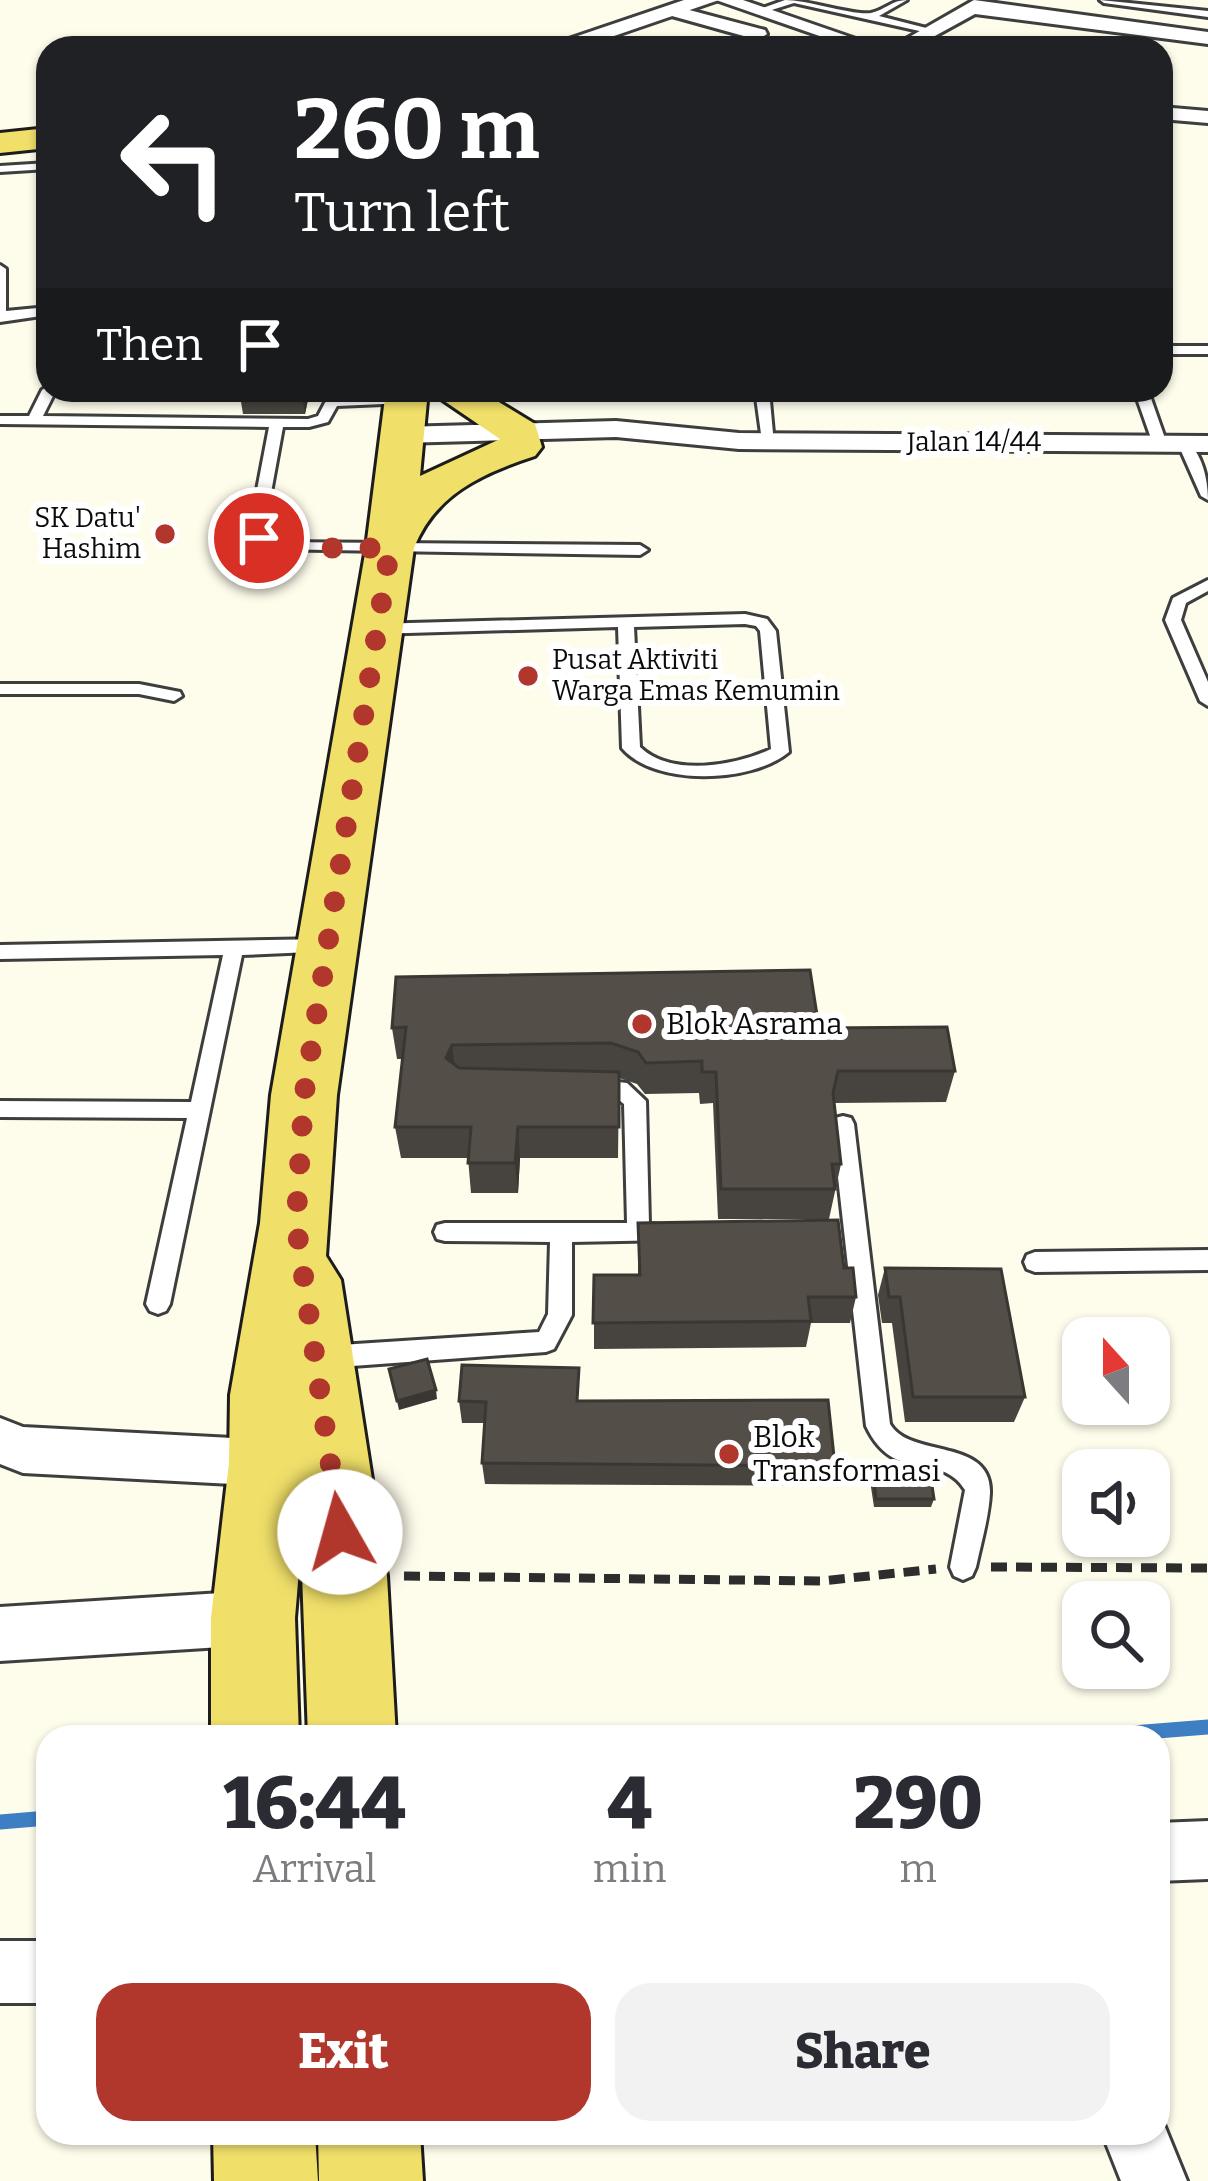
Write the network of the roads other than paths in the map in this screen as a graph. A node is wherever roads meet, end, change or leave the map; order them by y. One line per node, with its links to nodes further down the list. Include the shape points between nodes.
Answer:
1 (708, 0): 7 (street)
2 (725, 0): 8 (street)
3 (903, 0): 10 (lane)
4 (1104, 0): 9 (lane)
5 (806, 3): 8 (lane, via 785,1); 10 (lane)
6 (982, 4): 11 (street); 16 (street)
7 (678, 12): 12 (street); 13 (street)
8 (766, 13): 14 (street)
9 (1208, 14)
10 (870, 17): 11 (lane)
11 (933, 31): 15 (street)
12 (595, 36)
13 (762, 36)
14 (836, 36)
15 (923, 36)
16 (1208, 38)
17 (1173, 114): 18 (street)
18 (1208, 117)
19 (36, 139): 20 (main road)
20 (0, 142)
21 (36, 167): 22 (lane)
22 (0, 170)
23 (0, 268): 25 (lane)
24 (36, 312): 25 (lane)
25 (2, 316)
26 (1173, 350): 27 (lane)
27 (1208, 350)
28 (43, 402): 36 (lane)
29 (331, 402): 37 (lane, via 316,422)
30 (359, 402): 34 (lane)
31 (466, 402): 38 (main road)
32 (764, 402): 39 (lane)
33 (1151, 402): 40 (lane)
34 (404, 418): 38 (street, Jalan 14/44); 42 (main road)
35 (0, 420): 36 (lane)
36 (34, 420): 37 (lane)
37 (277, 423): 42 (lane, via 259,538 279,548)
38 (520, 440): 39 (street, Jalan 14/44, via 709,450); 42 (main road, via 432,487 404,516)
39 (769, 441): 40 (street, Jalan 14/44)
40 (1184, 444): 41 (lane)
41 (1208, 496)
42 (390, 548): 43 (lane); 46 (main road)
43 (640, 550)
44 (1208, 584): 47 (lane, via 1174,610 1176,630)
45 (626, 622): 45 (lane, via 745,619 766,626 780,752 744,768 665,768 636,757); 46 (lane)
46 (373, 628): 51 (main road)
47 (1201, 670): 50 (lane)
48 (0, 689): 49 (lane)
49 (175, 696)
50 (1208, 701)
51 (326, 946): 52 (lane); 58 (main road)
52 (234, 948): 53 (lane); 56 (lane)
53 (0, 952)
54 (567, 1087): 61 (lane, via 620,1089 635,1101)
55 (0, 1109): 56 (lane)
56 (199, 1110): 65 (lane)
57 (843, 1124): 69 (lane, via 845,1233 882,1437 902,1454 965,1466 978,1488)
58 (296, 1223): 66 (main road); 68 (main road, via 268,1395)
59 (445, 1232): 60 (lane)
60 (561, 1232): 61 (lane); 66 (lane, via 560,1315 546,1342)
61 (638, 1233): 62 (lane)
62 (682, 1233)
63 (1208, 1261): 64 (lane)
64 (1035, 1262)
65 (158, 1304)
66 (319, 1358): 73 (main road)
67 (0, 1442): 68 (street, via 23,1450)
68 (268, 1463): 71 (main road)
69 (963, 1567)
70 (0, 1634): 71 (street)
71 (254, 1635): 72 (main road)
72 (255, 1725)
73 (352, 1725)
74 (1208, 1850): 75 (street)
75 (1170, 1852)
76 (0, 1972): 77 (street)
77 (36, 1972)
78 (264, 2145): 81 (main road)
79 (370, 2145): 82 (main road)
80 (1140, 2145): 83 (street)
81 (266, 2181)
82 (371, 2181)
83 (1154, 2181)

